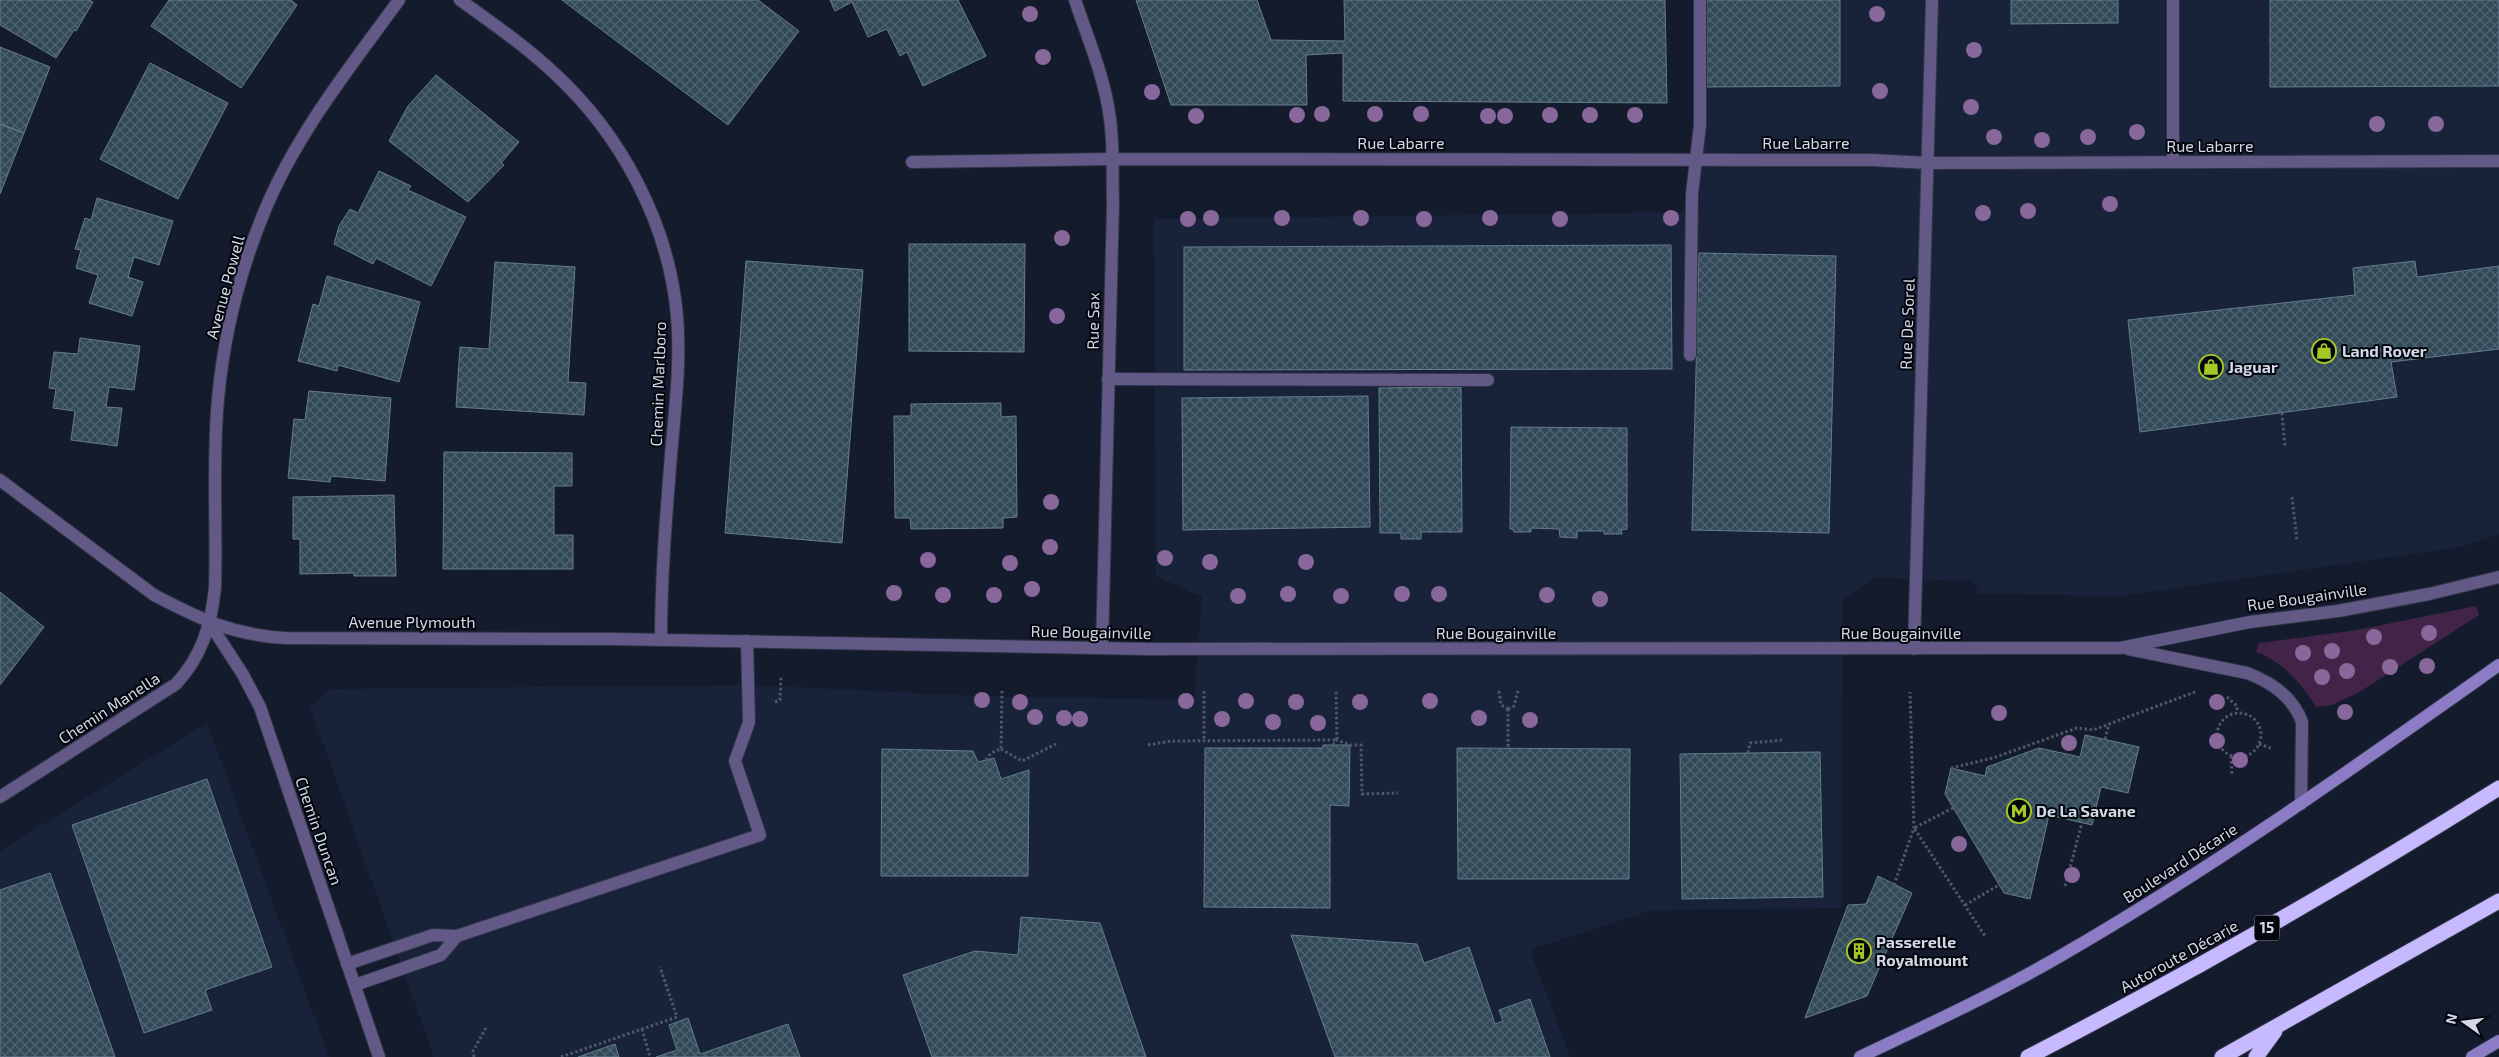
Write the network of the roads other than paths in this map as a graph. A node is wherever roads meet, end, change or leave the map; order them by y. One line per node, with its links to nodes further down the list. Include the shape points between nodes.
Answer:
1 (399, 0): 18 (street, Avenue Powell, via 332,92 294,155 265,209 238,290 224,353 218,400 216,564)
2 (460, 0): 19 (street, Chemin Marlboro, via 546,66 587,108 618,149 660,235 676,306 678,354 663,557)
3 (1075, 0): 7 (street, Rue Sax, via 1110,114)
4 (1700, 0): 8 (street)
5 (1932, 0): 12 (street, Rue De Sorel)
6 (2174, 0): 11 (street)
7 (1112, 159): 8 (street, Rue Labarre); 10 (street, Rue Labarre); 14 (street, Rue Sax)
8 (1697, 160): 12 (street, Rue Labarre); 13 (street, via 1692,194)
9 (2499, 161): 11 (street, Rue Labarre)
10 (912, 162)
11 (2173, 162): 12 (street, Rue Labarre)
12 (1927, 163): 24 (street, Rue De Sorel)
13 (1690, 355)
14 (1108, 379): 15 (street); 22 (street, Rue Sax)
15 (1488, 380)
16 (0, 480): 18 (street, Avenue Plymouth, via 154,595)
17 (2499, 577): 23 (street, Rue Bougainville, via 2429,594 2250,622)
18 (210, 624): 19 (street, Avenue Plymouth, via 251,635 284,638); 27 (street, Chemin Manella, via 200,650 176,684); 31 (street, Chemin Duncan, via 254,693)
19 (661, 640): 20 (street, Avenue Plymouth)
20 (747, 641): 21 (street, Avenue Plymouth); 30 (street, via 749,722 735,761 760,834)
21 (872, 643): 22 (street, Rue Bougainville)
22 (1102, 648): 24 (street, Rue Bougainville)
23 (2120, 648): 24 (street, Rue Bougainville); 28 (street, Rue Bougainville, via 2247,673 2263,679 2288,698 2302,722)
24 (1914, 649)
25 (2499, 665): 28 (main road, Boulevard Décarie)
26 (2499, 788): 37 (highway, Autoroute Décarie / 15, via 2230,949)
27 (0, 797)
28 (2301, 804): 36 (main road, Boulevard Décarie, via 2060,956)
29 (2499, 901): 33 (highway)
30 (457, 936): 31 (street, via 433,934); 32 (street, via 441,955)
31 (347, 964): 32 (street, Chemin Duncan)
32 (355, 985): 35 (street, Chemin Duncan)
33 (2277, 1028): 38 (highway); 39 (highway)
34 (2499, 1041): 40 (main road)
35 (379, 1057)
36 (1860, 1057)
37 (2028, 1057)
38 (2222, 1057)
39 (2256, 1057)
40 (2472, 1057)

